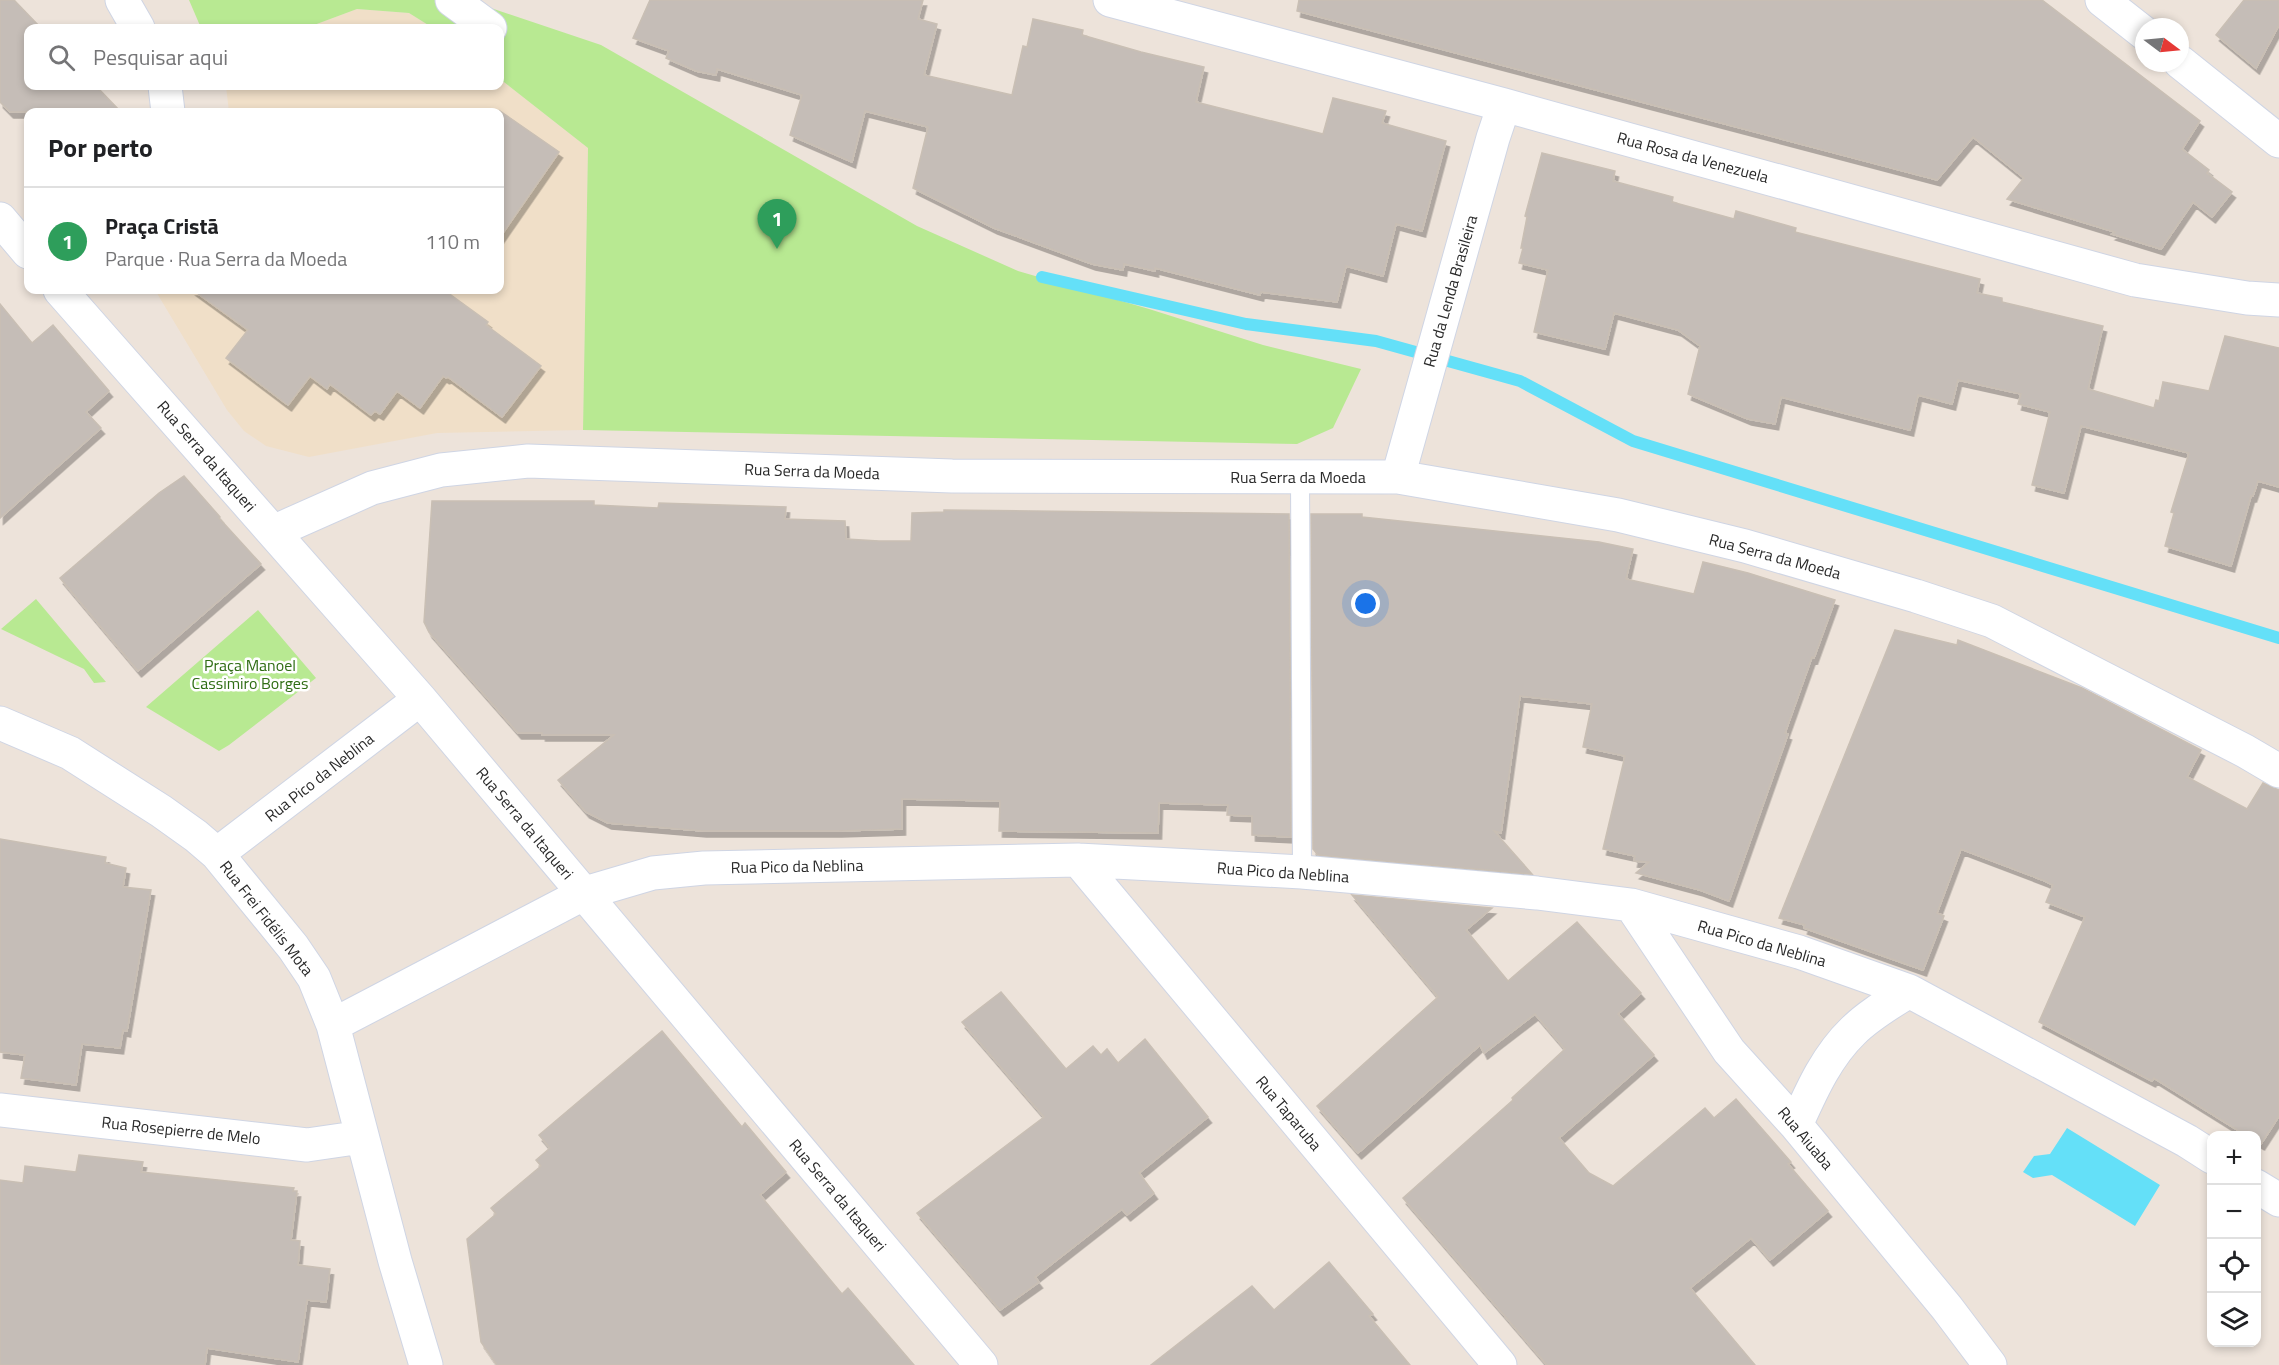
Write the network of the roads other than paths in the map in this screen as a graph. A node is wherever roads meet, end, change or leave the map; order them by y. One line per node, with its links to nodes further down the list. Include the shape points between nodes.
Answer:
1 (122, 0): 5 (street)
2 (452, 0): 6 (street)
3 (1110, 0): 10 (street, Rua Rosa da Venezuela)
4 (2102, 0): 7 (street)
5 (136, 24)
6 (483, 24)
7 (2135, 26)
8 (2189, 69): 12 (street)
9 (165, 90): 11 (street)
10 (1504, 105): 16 (street, Rua Rosa da Venezuela, via 2135,280); 18 (street, Rua da Lenda Brasileira)
11 (168, 108)
12 (2279, 141)
13 (0, 219): 14 (street)
14 (24, 247)
15 (65, 294): 19 (street, Rua Serra da Itaqueri)
16 (2279, 300)
17 (1300, 476): 18 (street, Rua Serra da Moeda); 19 (street, Rua Serra da Moeda, via 952,476 528,460 441,470 372,488); 25 (lane)
18 (1398, 477): 22 (street, Rua Serra da Moeda, via 1618,515 1734,543 1992,621)
19 (273, 532): 20 (street, Rua Serra da Itaqueri)
20 (420, 699): 23 (street, Rua Pico da Neblina); 26 (street, Rua Serra da Itaqueri)
21 (0, 723): 23 (street, Rua Frei Fidélis Mota, via 70,753 161,811)
22 (2279, 771)
23 (217, 855): 29 (street, Rua Frei Fidélis Mota, via 309,970)
24 (1078, 861): 25 (street, Rua Pico da Neblina); 26 (street, Rua Pico da Neblina, via 704,868 653,873); 38 (street, Rua Taparuba)
25 (1302, 872): 27 (street, Rua Pico da Neblina)
26 (585, 894): 29 (street, Rua Pico da Neblina); 37 (street, Rua Serra da Itaqueri)
27 (1630, 905): 28 (street, Rua Pico da Neblina, via 1799,952); 31 (street, Rua Aiuaba, via 1729,1051)
28 (1909, 991): 31 (street, via 1853,1030 1833,1054); 33 (street, Rua Pico da Neblina)
29 (333, 1025): 32 (street, Rua Frei Fidélis Mota)
30 (0, 1110): 32 (street, Rua Rosepierre de Melo, via 307,1145)
31 (1796, 1125): 39 (street, Rua Aiuaba)
32 (362, 1137): 36 (street, Rua Frei Fidélis Mota)
33 (2207, 1154)
34 (2261, 1189): 35 (street)
35 (2279, 1200)
36 (426, 1365)
37 (981, 1365)
38 (1500, 1365)
39 (1989, 1365)

